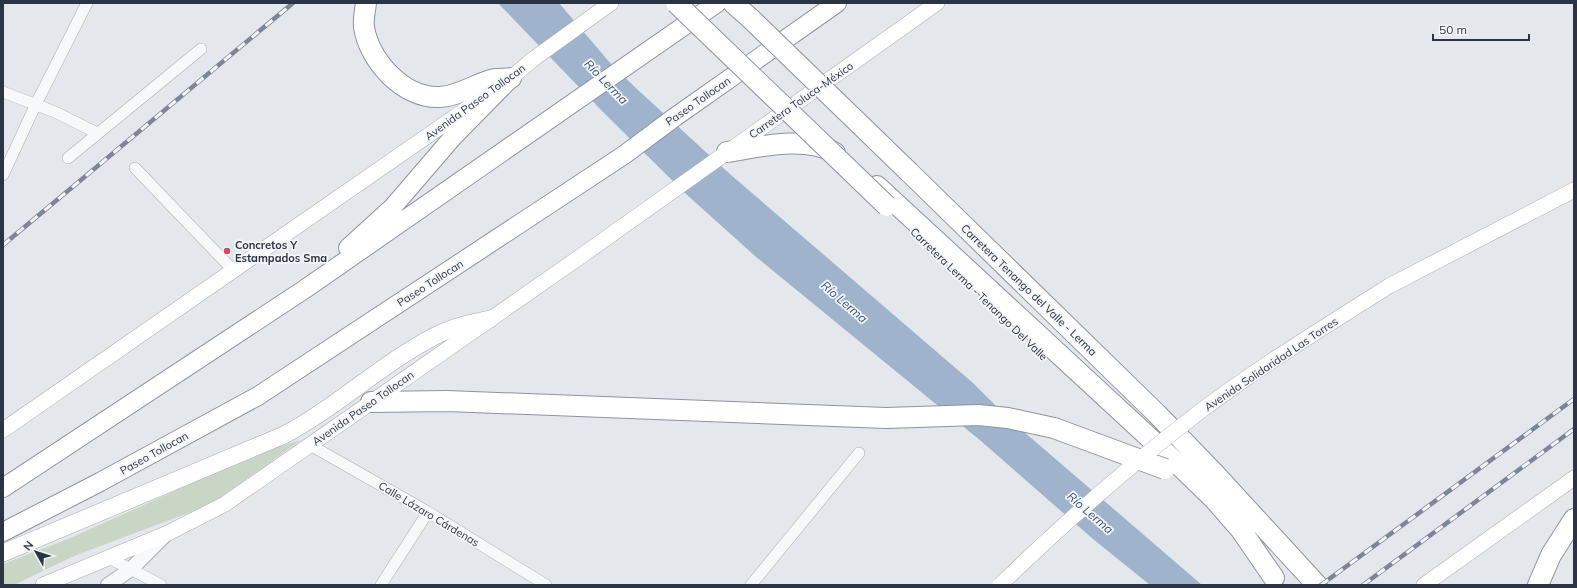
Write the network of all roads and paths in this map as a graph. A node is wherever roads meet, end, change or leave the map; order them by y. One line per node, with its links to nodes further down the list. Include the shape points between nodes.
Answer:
1 (86, 3): 13 (street)
2 (611, 3): 11 (main road, Avenida Paseo Tollocan)
3 (676, 3): 28 (highway, Carretera Lerma - Tenango Del Valle, bridge)
4 (717, 3): 22 (highway)
5 (733, 3): 9 (highway, Carretera Tenango del Valle - Lerma)
6 (837, 3): 33 (highway, Paseo Tollocan, via 624,155 258,396)
7 (937, 3): 15 (main road, Carretera Toluca-México)
8 (365, 8): 11 (highway, via 364,27 378,61 395,80 416,92 428,96 448,96 494,80)
9 (750, 11): 46 (highway, Carretera Tenango del Valle - Lerma, bridge, via 909,172 1156,414)
10 (201, 49): 14 (street)
11 (511, 78): 21 (main road, Avenida Paseo Tollocan); 22 (highway, via 453,137 392,208)
12 (3, 92): 13 (street)
13 (36, 104): 14 (street); 18 (street)
14 (97, 133): 16 (street)
15 (724, 154): 20 (main road, Carretera Toluca-México); 38 (highway, via 783,144 818,146 833,151 858,170 1214,499 1241,530)
16 (68, 158)
17 (135, 168): 21 (street)
18 (3, 175)
19 (1574, 190): 45 (main road, Avenida Solidaridad Las Torres, bridge, via 1389,286 1294,346 1202,410 1122,473)
20 (664, 196): 23 (main road, Avenida Paseo Tollocan)
21 (233, 270): 25 (main road, Avenida Paseo Tollocan)
22 (305, 289): 30 (highway)
23 (490, 319): 24 (main road, Avenida Paseo Tollocan); 35 (main road, via 461,325 436,335 396,359 301,426 277,438)
24 (371, 402): 26 (main road, Avenida Paseo Tollocan); 28 (highway, bridge, via 447,401 886,418 1008,418 1054,428)
25 (3, 430)
26 (310, 445): 31 (street, Calle Lázaro Cárdenas); 34 (main road, Avenida Paseo Tollocan, via 225,504)
27 (859, 453): 44 (street)
28 (1165, 469): 38 (highway, Carretera Lerma - Tenango Del Valle)
29 (1574, 478): 47 (main road)
30 (3, 488)
31 (428, 512): 42 (street); 43 (street, Calle Lázaro Cárdenas)
32 (1574, 519): 48 (highway, via 1550,555)
33 (3, 532)
34 (168, 532): 36 (main road, Avenida Paseo Tollocan); 37 (street)
35 (3, 554)
36 (107, 557): 37 (street); 39 (main road, Avenida Paseo Tollocan)
37 (131, 569): 40 (street); 41 (street)
38 (1278, 581)
39 (43, 585)
40 (108, 585)
41 (161, 585)
42 (381, 585)
43 (546, 585)
44 (752, 585)
45 (1000, 585)
46 (1317, 585)
47 (1424, 585)
48 (1538, 585)

